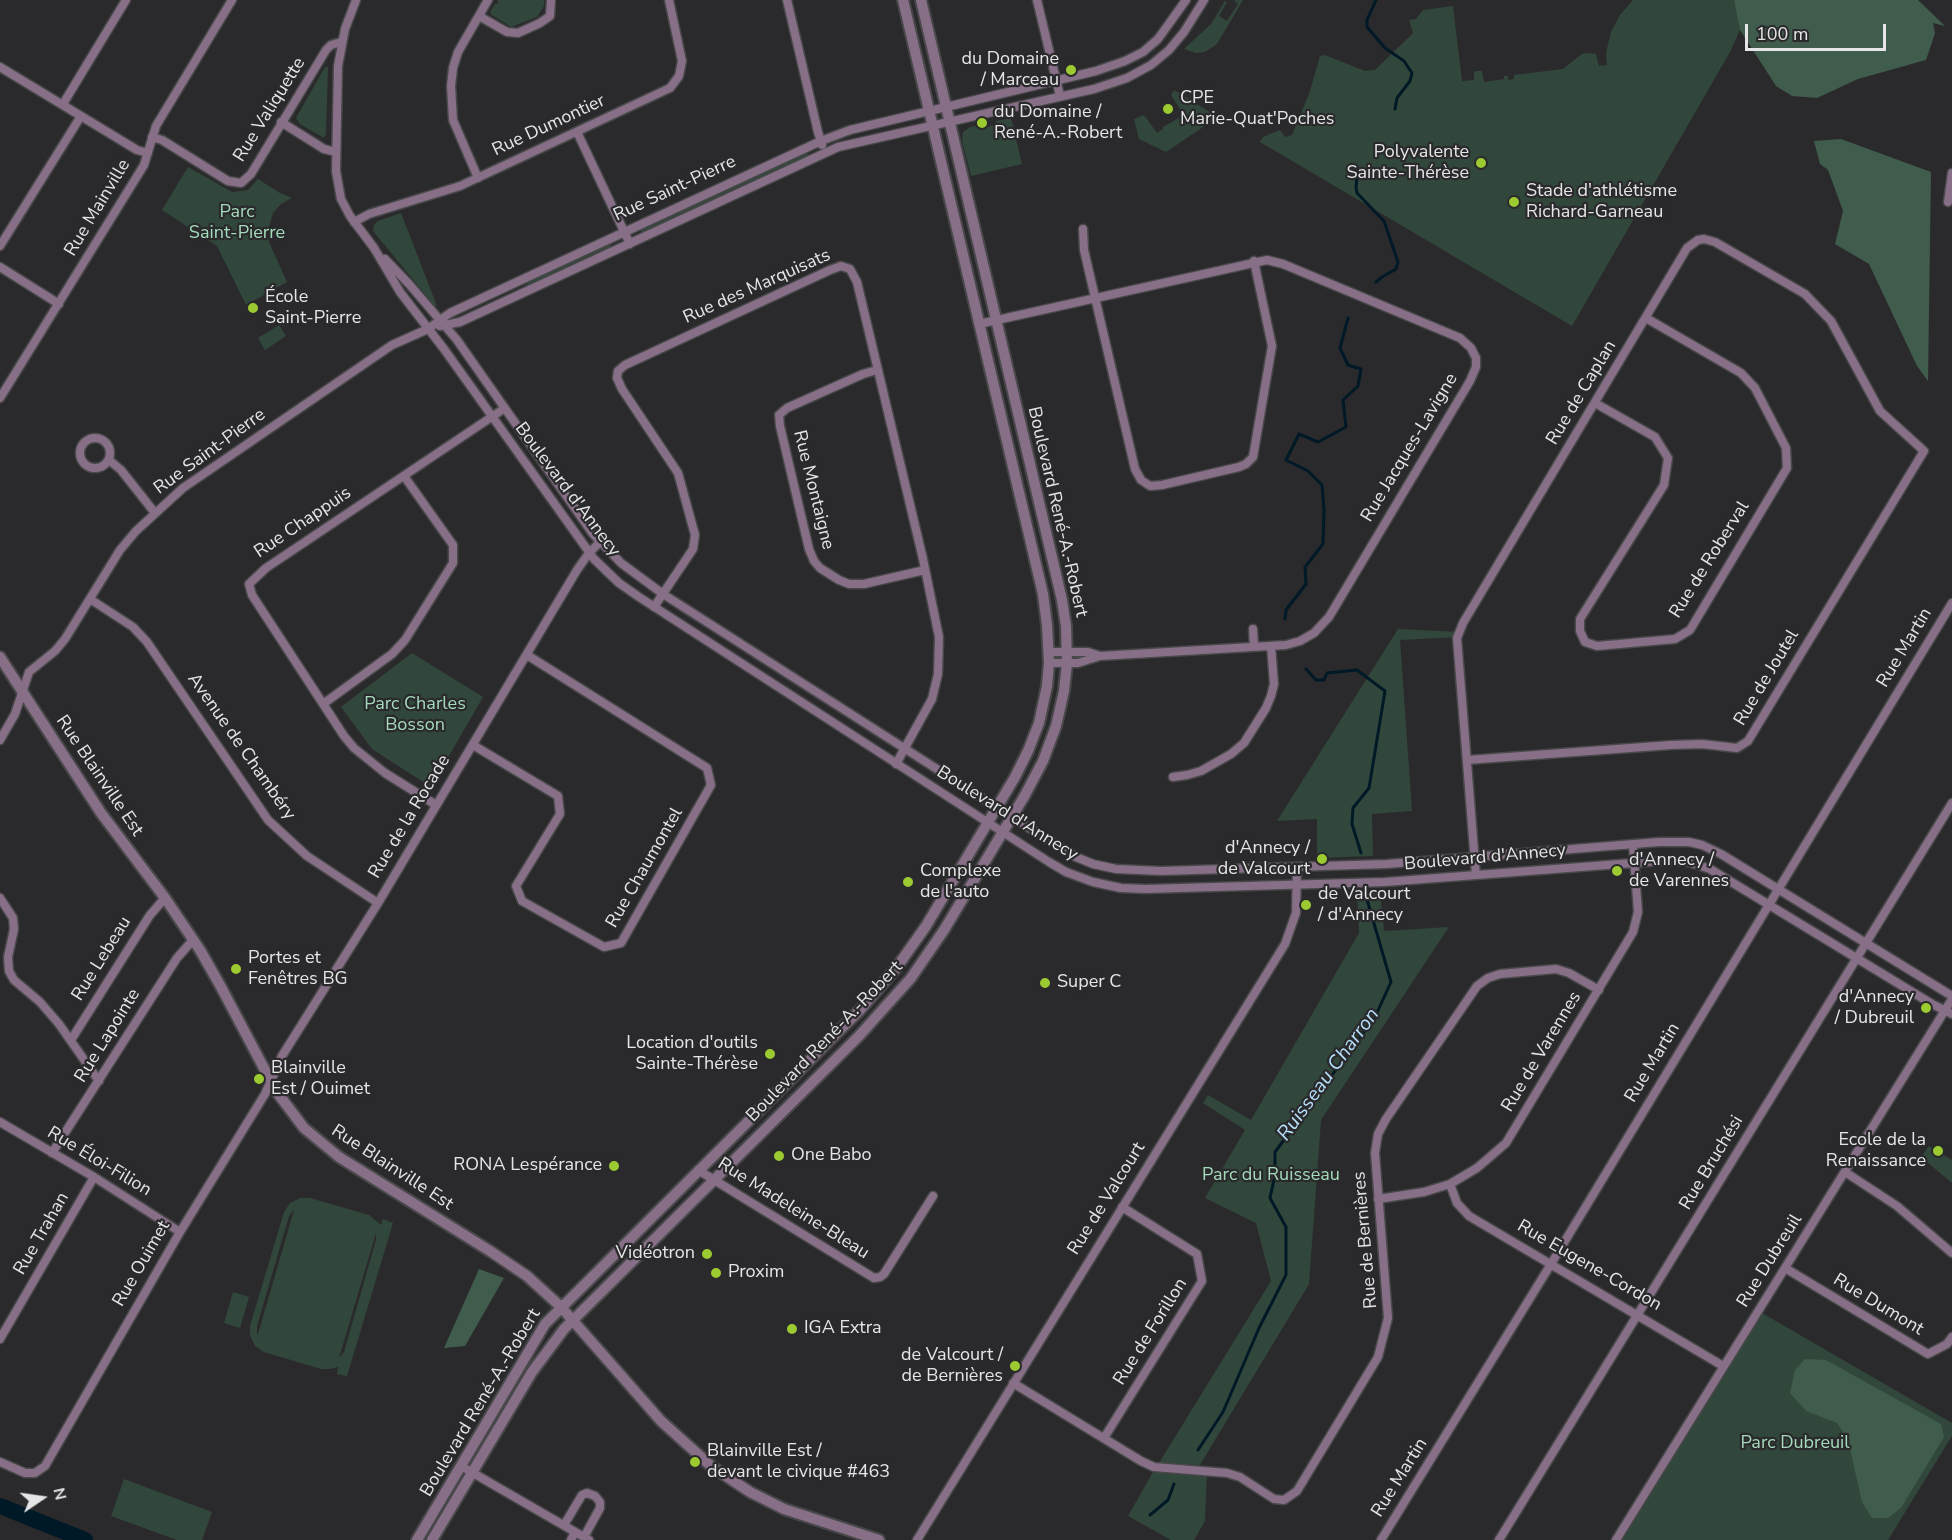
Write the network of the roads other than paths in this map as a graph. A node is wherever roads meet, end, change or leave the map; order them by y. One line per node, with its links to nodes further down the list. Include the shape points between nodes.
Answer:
1 (126, 0): 18 (street)
2 (232, 0): 26 (street, Rue Mainville)
3 (356, 0): 14 (street, Rue Valiquette)
4 (488, 0): 13 (street)
5 (551, 0): 13 (street, via 550,16 518,33 503,31)
6 (669, 0): 25 (street, Rue Dumontier, via 682,56 677,80 666,91)
7 (787, 0): 27 (street)
8 (903, 0): 20 (street, Boulevard René-A.-Robert)
9 (921, 0): 19 (street, Boulevard René-A.-Robert)
10 (1037, 0): 16 (street)
11 (1186, 0): 16 (street, Rue Saint-Pierre, via 1163,33 1143,52 1115,65)
12 (1204, 0): 17 (street, Rue Saint-Pierre, via 1178,40 1151,65 1119,81)
13 (479, 16): 32 (street, via 454,63 451,105 455,125)
14 (341, 42): 22 (street, Rue Valiquette, via 326,50); 28 (street, Boulevard d'Annecy)
15 (0, 67): 18 (street)
16 (1057, 81): 17 (street); 19 (street, Rue Saint-Pierre)
17 (1060, 96): 23 (street, Rue Saint-Pierre)
18 (63, 104): 21 (street)
19 (946, 107): 20 (street, Rue Saint-Pierre); 23 (street, Boulevard René-A.-Robert)
20 (930, 111): 24 (street, Boulevard René-A.-Robert); 27 (street, Rue Saint-Pierre)
21 (81, 116): 30 (street); 38 (street)
22 (282, 122): 26 (street, Rue Valiquette, via 247,179 238,183); 28 (street, via 324,149)
23 (949, 122): 24 (street, Rue Saint-Pierre); 45 (street, Boulevard René-A.-Robert)
24 (932, 124): 29 (street, Rue Saint-Pierre); 47 (street, Boulevard René-A.-Robert)
25 (577, 132): 32 (street, Rue Dumontier); 36 (street)
26 (152, 137): 30 (street, Rue Mainville)
27 (820, 141): 29 (street); 36 (street, Rue Saint-Pierre)
28 (336, 152): 34 (street, Boulevard d'Annecy, via 338,189)
29 (826, 152): 37 (street, Rue Saint-Pierre)
30 (148, 153): 43 (street, Rue Mainville)
31 (1952, 173): 33 (street)
32 (478, 178): 34 (street, Rue Dumontier)
33 (1948, 202)
34 (354, 222): 39 (street, Boulevard d'Annecy)
35 (1083, 229): 42 (street)
36 (624, 231): 37 (street); 46 (street, Rue Saint-Pierre, via 450,313)
37 (630, 244): 46 (street, Rue Saint-Pierre, via 460,322)
38 (0, 246)
39 (374, 248): 46 (street, Boulevard d'Annecy); 48 (street, Boulevard d'Annecy, via 400,292)
40 (1254, 261): 42 (street, Rue Jacques-Lavigne); 42 (street, via 1272,346 1254,454 1243,466 1162,485 1147,484 1137,474); 66 (street, Rue Jacques-Lavigne, via 1283,264 1460,339 1471,348 1476,363 1470,381 1329,617 1307,638)
41 (0, 267): 43 (street)
42 (1095, 297): 45 (street, Rue Jacques-Lavigne)
43 (59, 304): 50 (street, Rue Mainville)
44 (1646, 318): 51 (street, Rue de Caplan); 51 (street, Rue de Roberval, via 1741,373 1755,388 1786,448 1787,468 1690,630 1675,639 1597,646 1586,642 1580,631 1580,619 1664,485 1668,458 1655,437); 54 (street, Rue de Caplan, via 1687,248 1698,240 1715,242 1805,294 1831,321 1880,411)
45 (997, 320): 47 (street, Rue Jacques-Lavigne); 68 (street, Boulevard René-A.-Robert, via 1062,600)
46 (442, 323): 48 (street, Rue Saint-Pierre); 52 (street, Boulevard d'Annecy)
47 (980, 324): 72 (street, Boulevard René-A.-Robert, via 1043,594)
48 (428, 328): 53 (street, Boulevard d'Annecy); 57 (street, Rue Saint-Pierre, via 382,351 183,488)
49 (878, 370): 60 (street, Rue des Marquisats); 60 (street, Rue Montaigne, via 787,408 779,415 808,549 819,568 849,584); 61 (street, Rue des Marquisats, via 855,277 850,269 841,266 620,368 617,376 622,389 678,473 695,535 693,549)
50 (0, 398)
51 (1595, 403): 79 (street, Rue de Caplan, via 1462,623 1457,638)
52 (505, 408): 53 (street, Rue Chappuis); 58 (street, Boulevard d'Annecy)
53 (492, 417): 56 (street, Rue Chappuis); 59 (street, Boulevard d'Annecy)
54 (1924, 451): 79 (street, Rue de Joutel, via 1748,741 1737,748 1702,744 1649,746)
55 (109, 460): 57 (street)
56 (404, 476): 75 (street, via 453,545 453,563 405,640 392,654); 75 (street, Rue Chappuis, via 260,572 249,584 252,595)
57 (155, 513): 62 (street, Rue Saint-Pierre, via 120,550)
58 (600, 542): 59 (street, Rue de la Rocade); 61 (street, Boulevard d'Annecy)
59 (589, 553): 64 (street, Boulevard d'Annecy, via 619,583); 69 (street, Rue de la Rocade)
60 (925, 570): 78 (street, Rue des Marquisats, via 938,625 938,674 929,704)
61 (663, 594): 64 (street, Rue des Marquisats); 78 (street, Boulevard d'Annecy)
62 (90, 599): 74 (street, Rue Saint-Pierre, via 60,645 29,672); 97 (street, Avenue de Chambéry, via 134,627 147,642 268,820 307,856)
63 (1952, 603): 94 (street, Rue Martin)
64 (654, 607): 80 (street, Boulevard d'Annecy)
65 (1253, 629): 67 (street)
66 (1271, 646): 67 (street, Rue Jacques-Lavigne); 81 (street, via 1271,696 1244,743 1201,771)
67 (1254, 647): 70 (street, Rue Jacques-Lavigne)
68 (1067, 652): 70 (street, Rue Jacques-Lavigne); 72 (street, Rue Jacques-Lavigne); 73 (street, Boulevard René-A.-Robert)
69 (527, 656): 77 (street, Rue de la Rocade); 77 (street, Rue Chaumontel, via 707,768 711,785 621,943 604,947 522,901 516,886 560,814 558,796)
70 (1100, 656): 73 (street, Rue Jacques-Lavigne)
71 (0, 657): 74 (street, Rue Blainville Est)
72 (1049, 657): 73 (street, Rue Jacques-Lavigne); 84 (street, Boulevard René-A.-Robert, via 1043,706 1032,741)
73 (1067, 663): 85 (street, Boulevard René-A.-Robert, via 1061,708 1050,743)
74 (22, 691): 76 (street, Rue Saint-Pierre, via 15,714); 96 (street, Rue Blainville Est, via 101,813)
75 (323, 704): 83 (street, Rue Chappuis, via 354,748 384,773)
76 (0, 740)
77 (473, 745): 83 (street, Rue de la Rocade)
78 (905, 748): 80 (street, Rue des Marquisats); 84 (street, Boulevard d'Annecy)
79 (1467, 760): 89 (street, Rue de Caplan)
80 (896, 764): 86 (street, Boulevard d'Annecy)
81 (1173, 777)
82 (1952, 803): 100 (street, Rue Bruchési)
83 (436, 805): 97 (street, Rue de la Rocade)
84 (997, 807): 85 (street, Boulevard d'Annecy); 86 (street, Boulevard René-A.-Robert)
85 (1012, 817): 87 (street, Boulevard René-A.-Robert); 91 (street, Boulevard d'Annecy, via 1068,853 1116,869)
86 (988, 823): 87 (street, Boulevard d'Annecy); 110 (street, Boulevard René-A.-Robert, via 926,926 888,978)
87 (1003, 832): 93 (street, Boulevard d'Annecy, via 1066,872 1113,887 1146,890); 113 (street, Boulevard René-A.-Robert, via 944,930 903,988)
88 (1633, 844): 89 (street, Boulevard d'Annecy); 90 (street, Rue de Varennes); 94 (street, Boulevard d'Annecy, via 1674,841 1702,845)
89 (1474, 857): 91 (street, Boulevard d'Annecy); 92 (street, Rue de Caplan)
90 (1635, 863): 92 (street, Boulevard d'Annecy); 98 (street, Boulevard d'Annecy, via 1676,860 1699,864); 102 (street, Rue de Varennes, via 1638,912 1633,932)
91 (1297, 867): 93 (street, Rue de Valcourt)
92 (1476, 875): 93 (street, Boulevard d'Annecy)
93 (1297, 885): 117 (street, Rue de Valcourt, via 1296,913 1288,938)
94 (1778, 888): 98 (street, Rue Martin); 100 (street, Boulevard d'Annecy)
95 (0, 898): 105 (street, via 13,918 9,971)
96 (165, 898): 99 (street, Rue Blainville Est); 105 (street, Rue Lebeau)
97 (378, 903): 107 (street, Rue de la Rocade, via 282,1056)
98 (1768, 904): 101 (street, Boulevard d'Annecy); 120 (street, Rue Martin)
99 (193, 940): 106 (street, Rue Lapointe, via 177,958); 107 (street, Rue Blainville Est)
100 (1866, 943): 101 (street, Rue Bruchési); 103 (street, Boulevard d'Annecy)
101 (1857, 958): 104 (street, Boulevard d'Annecy); 123 (street, Rue Bruchési)
102 (1599, 990): 114 (street, Rue de Varennes, via 1506,1143 1477,1168); 116 (street, Rue de Bernières, via 1556,969 1500,974 1477,986 1378,1134)
103 (1952, 998): 104 (street, Rue Dubreuil)
104 (1949, 1013): 111 (street, Rue Dubreuil)
105 (71, 1040): 106 (street)
106 (99, 1081): 109 (street, Rue Lapointe)
107 (271, 1081): 118 (street, Rue Ouimet); 122 (street, Rue Blainville Est, via 298,1121 324,1146 508,1262)
108 (0, 1123): 109 (street, Rue Éloi-Filion)
109 (52, 1153): 112 (street, Rue Éloi-Filion)
110 (698, 1170): 113 (street, Rue Madeleine-Bleau); 122 (street, Boulevard René-A.-Robert)
111 (1845, 1172): 119 (street, via 1897,1206); 121 (street, Rue Dubreuil)
112 (94, 1177): 118 (street, Rue Éloi-Filion); 126 (street, Rue Trahan)
113 (715, 1179): 115 (street, Rue Madeleine-Bleau, via 874,1278 884,1274); 124 (street, Boulevard René-A.-Robert)
114 (1450, 1184): 116 (street, Rue de Varennes); 120 (street, Rue Eugene-Cordon, via 1457,1203 1469,1215)
115 (933, 1196)
116 (1378, 1198): 129 (street, Rue de Bernières, via 1388,1318 1378,1357 1297,1491 1284,1500 1274,1499 1227,1473 1154,1467)
117 (1122, 1207): 128 (street, Rue de Valcourt); 129 (street, Rue de Forillon, via 1197,1254 1202,1281)
118 (180, 1232): 130 (street, Rue Ouimet, via 45,1466 35,1473 25,1473)
119 (1952, 1253)
120 (1551, 1264): 123 (street, Rue Eugene-Cordon); 140 (street, Rue Martin)
121 (1785, 1268): 125 (street, Rue Dumont, via 1928,1354); 127 (street, Rue Dubreuil)
122 (561, 1307): 124 (street, Rue Blainville Est); 131 (street, Boulevard René-A.-Robert, via 537,1336)
123 (1639, 1314): 127 (street, Rue Eugene-Cordon); 141 (street, Rue Bruchési)
124 (572, 1320): 132 (street, Boulevard René-A.-Robert, via 535,1367); 138 (street, Rue Blainville Est, via 661,1421 711,1466 784,1509)
125 (1952, 1337)
126 (0, 1339)
127 (1723, 1366): 142 (street, Rue Dubreuil)
128 (1013, 1383): 129 (street, Rue de Bernières); 139 (street, Rue de Valcourt)
129 (1104, 1438)
130 (0, 1462)
131 (461, 1466): 132 (street); 136 (street, Boulevard René-A.-Robert)
132 (472, 1473): 133 (street); 137 (street, Boulevard René-A.-Robert)
133 (564, 1525): 134 (street); 135 (street, via 582,1495 598,1499 600,1508)
134 (573, 1536): 135 (street)
135 (586, 1539)
136 (417, 1540)
137 (432, 1540)
138 (879, 1540)
139 (917, 1540)
140 (1381, 1540)
141 (1499, 1540)
142 (1616, 1540)

